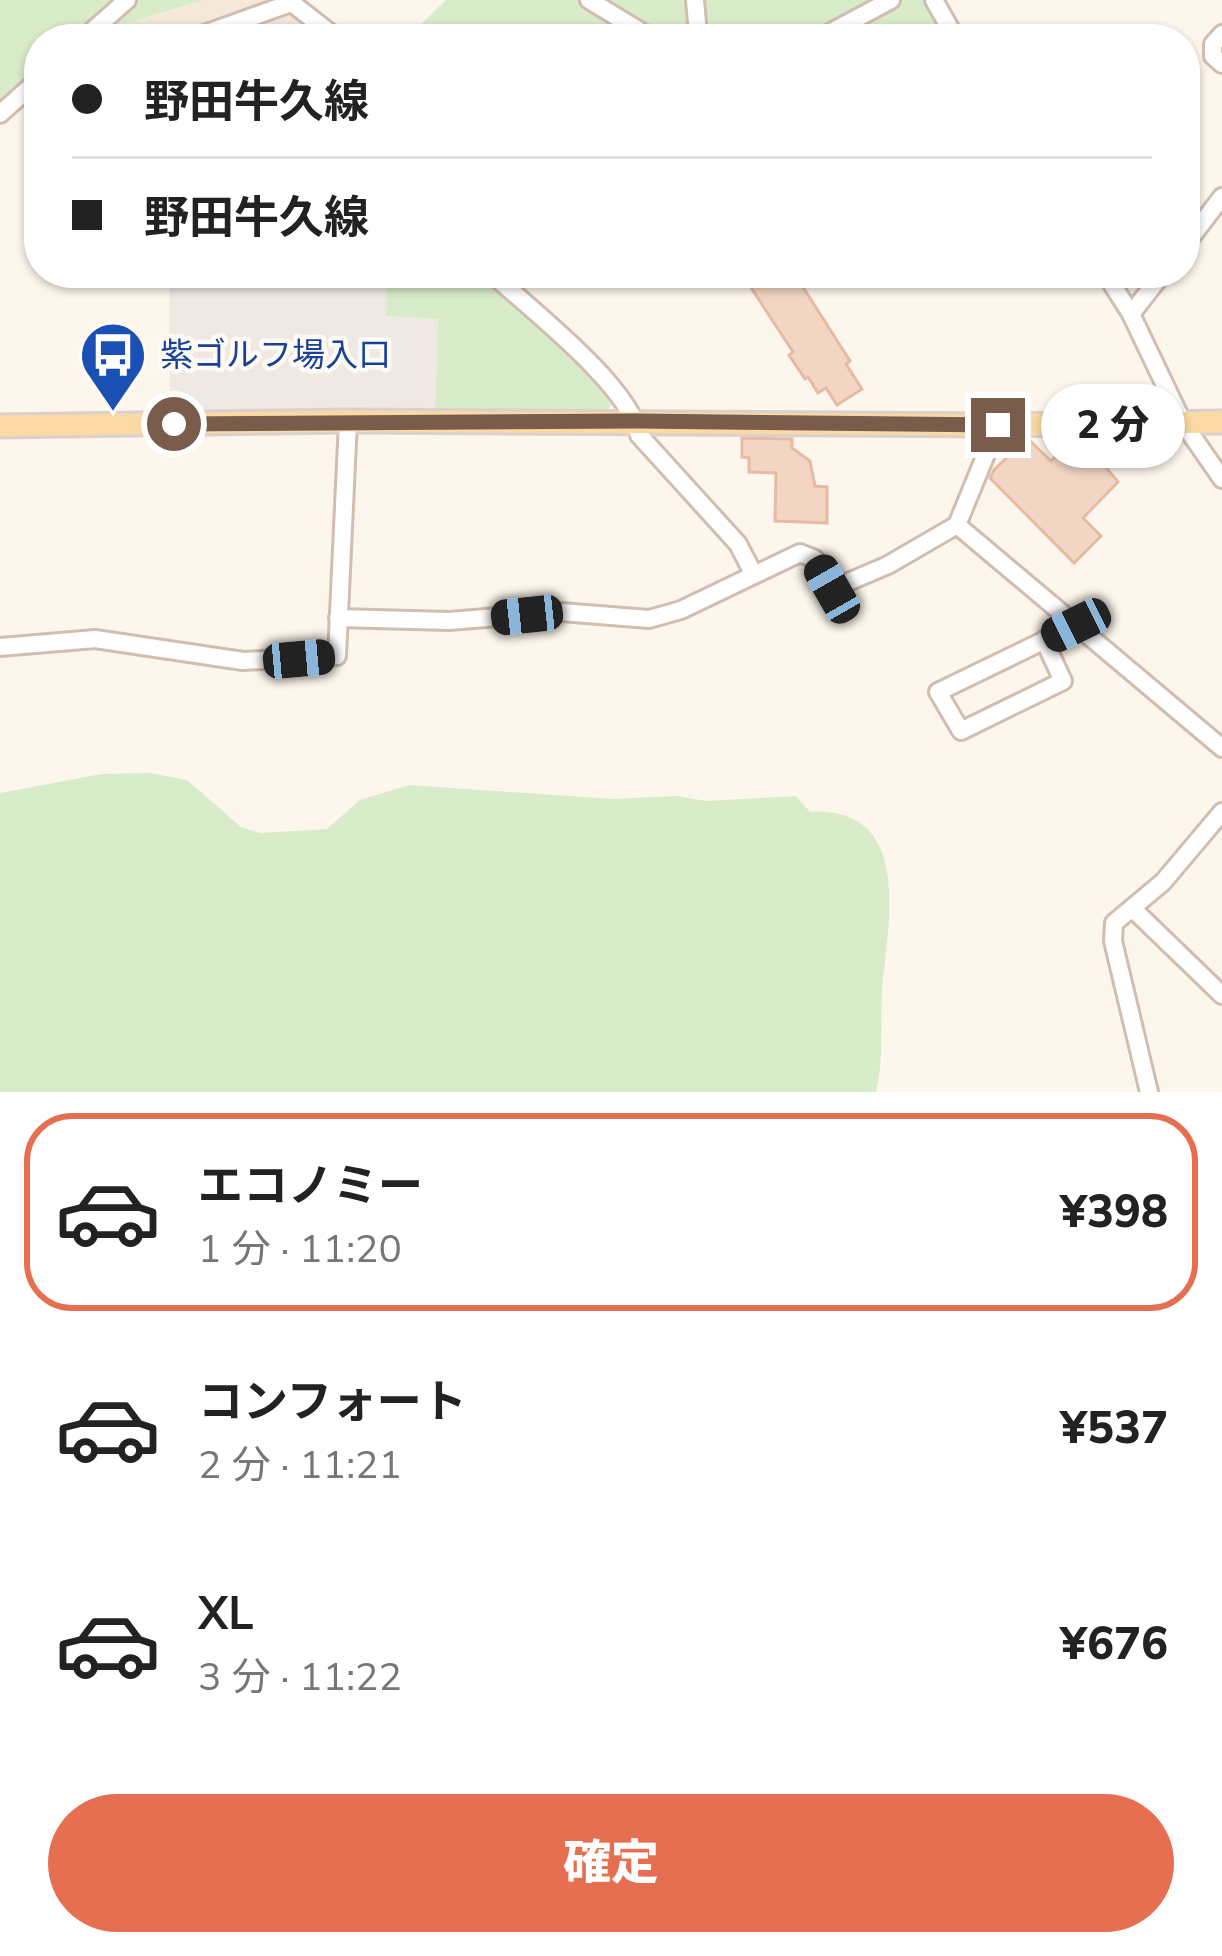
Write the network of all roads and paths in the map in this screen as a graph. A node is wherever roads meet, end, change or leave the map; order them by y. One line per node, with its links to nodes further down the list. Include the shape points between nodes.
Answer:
1 (127, 0): 7 (street)
2 (589, 0): 6 (street)
3 (618, 0): 6 (street)
4 (290, 2): 8 (street); 9 (street)
5 (883, 2): 11 (street)
6 (624, 20): 10 (street)
7 (100, 24)
8 (231, 24)
9 (319, 24)
10 (630, 24)
11 (844, 24)
12 (1222, 34): 13 (street, via 1213,56)
13 (1222, 64)
14 (24, 92): 15 (street)
15 (0, 114)
16 (1222, 197): 17 (street)
17 (1200, 226)
18 (507, 288): 23 (street, via 614,387)
19 (1115, 288): 21 (street)
20 (1151, 288): 21 (street)
21 (1131, 314): 25 (street)
22 (348, 421): 23 (main road); 27 (main road); 31 (street)
23 (637, 421): 26 (main road); 30 (street, via 639,435 729,532)
24 (1222, 422): 25 (main road)
25 (1183, 423): 26 (main road); 28 (street)
26 (998, 425): 29 (street)
27 (0, 426)
28 (1222, 478)
29 (956, 525): 30 (street, via 832,589 815,559 800,554); 32 (street)
30 (754, 574): 31 (street, via 649,619 561,612 449,621)
31 (338, 617): 34 (street, via 337,656 243,661 95,639)
32 (1076, 625): 33 (street); 35 (street)
33 (1044, 640): 33 (street, via 938,692 961,730 1063,681)
34 (0, 647)
35 (1222, 748)
36 (1222, 812): 37 (street)
37 (1134, 910): 38 (street); 39 (street, via 1114,923 1113,941)
38 (1222, 995)
39 (1149, 1092)

